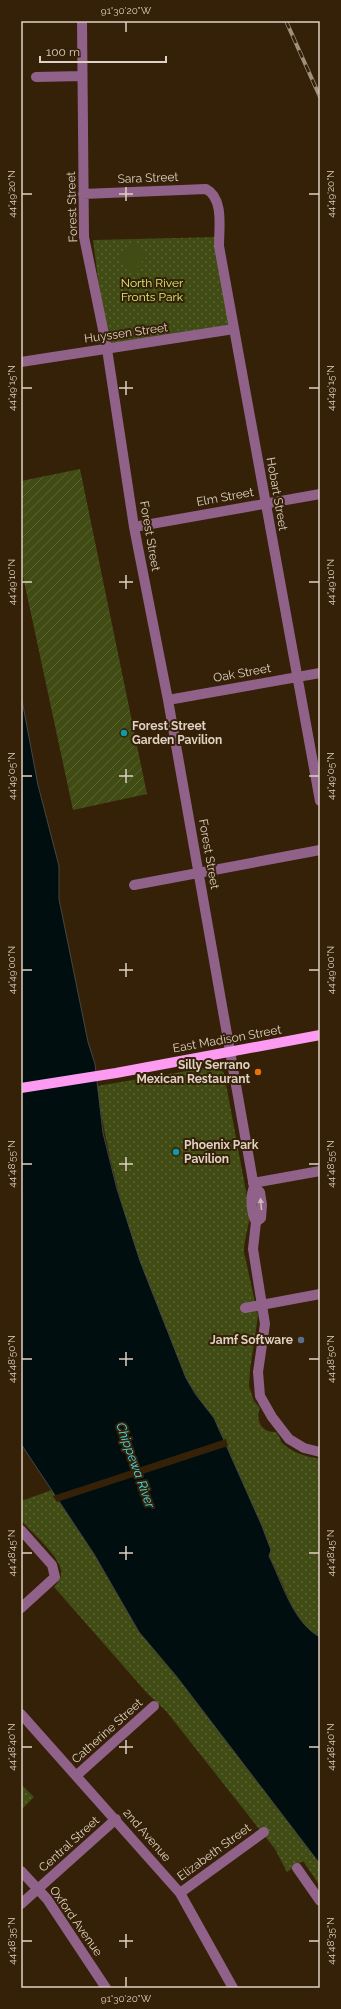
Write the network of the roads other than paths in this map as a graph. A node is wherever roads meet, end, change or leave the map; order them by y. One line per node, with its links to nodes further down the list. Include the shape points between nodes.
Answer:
1 (82, 21): 2 (street, Forest Street)
2 (82, 76): 3 (street); 5 (street, Forest Street)
3 (36, 77)
4 (213, 192): 5 (street, Sara Street, via 206,189); 6 (street, Hobart Street, via 218,200 219,246)
5 (83, 194): 7 (street, Forest Street, via 84,237)
6 (234, 328): 7 (street, Huyssen Street); 10 (street, Hobart Street)
7 (107, 349): 8 (street, Huyssen Street); 11 (street, Forest Street)
8 (21, 362)
9 (320, 494): 10 (street, Elm Street)
10 (265, 503): 11 (street, Elm Street); 13 (street, Hobart Street)
11 (134, 527): 14 (street, Forest Street)
12 (320, 673): 13 (street, Oak Street)
13 (297, 677): 14 (street, Oak Street); 15 (street, Hobart Street)
14 (168, 700): 17 (street, Forest Street)
15 (320, 801)
16 (320, 850): 17 (street)
17 (199, 873): 18 (street); 20 (street, Forest Street)
18 (134, 885)
19 (320, 1035): 20 (main road, East Madison Street)
20 (229, 1052): 21 (main road, East Madison Street); 23 (street, Forest Street)
21 (21, 1088)
22 (320, 1171): 23 (street)
23 (254, 1185): 25 (street, Forest Street, via 260,1192 262,1205 261,1218 256,1222 253,1249)
24 (320, 1294): 25 (street)
25 (263, 1305): 26 (street); 27 (street, Forest Street, via 264,1337 257,1381 260,1396 289,1439 304,1448)
26 (245, 1308)
27 (320, 1452)
28 (21, 1530): 29 (street, via 52,1565 55,1577)
29 (21, 1608)
30 (154, 1706): 32 (street, Catherine Street)
31 (21, 1714): 32 (street, 2nd Avenue)
32 (77, 1775): 33 (street, 2nd Avenue)
33 (116, 1819): 37 (street, Central Street); 38 (street, 2nd Avenue)
34 (264, 1832): 38 (street, Elizabeth Street)
35 (297, 1868): 39 (street)
36 (21, 1871): 37 (street, Oxford Avenue)
37 (38, 1889): 40 (street, Central Street); 41 (street, Oxford Avenue)
38 (180, 1893): 42 (street, 2nd Avenue)
39 (320, 1901)
40 (21, 1904)
41 (106, 1988)
42 (233, 1988)

